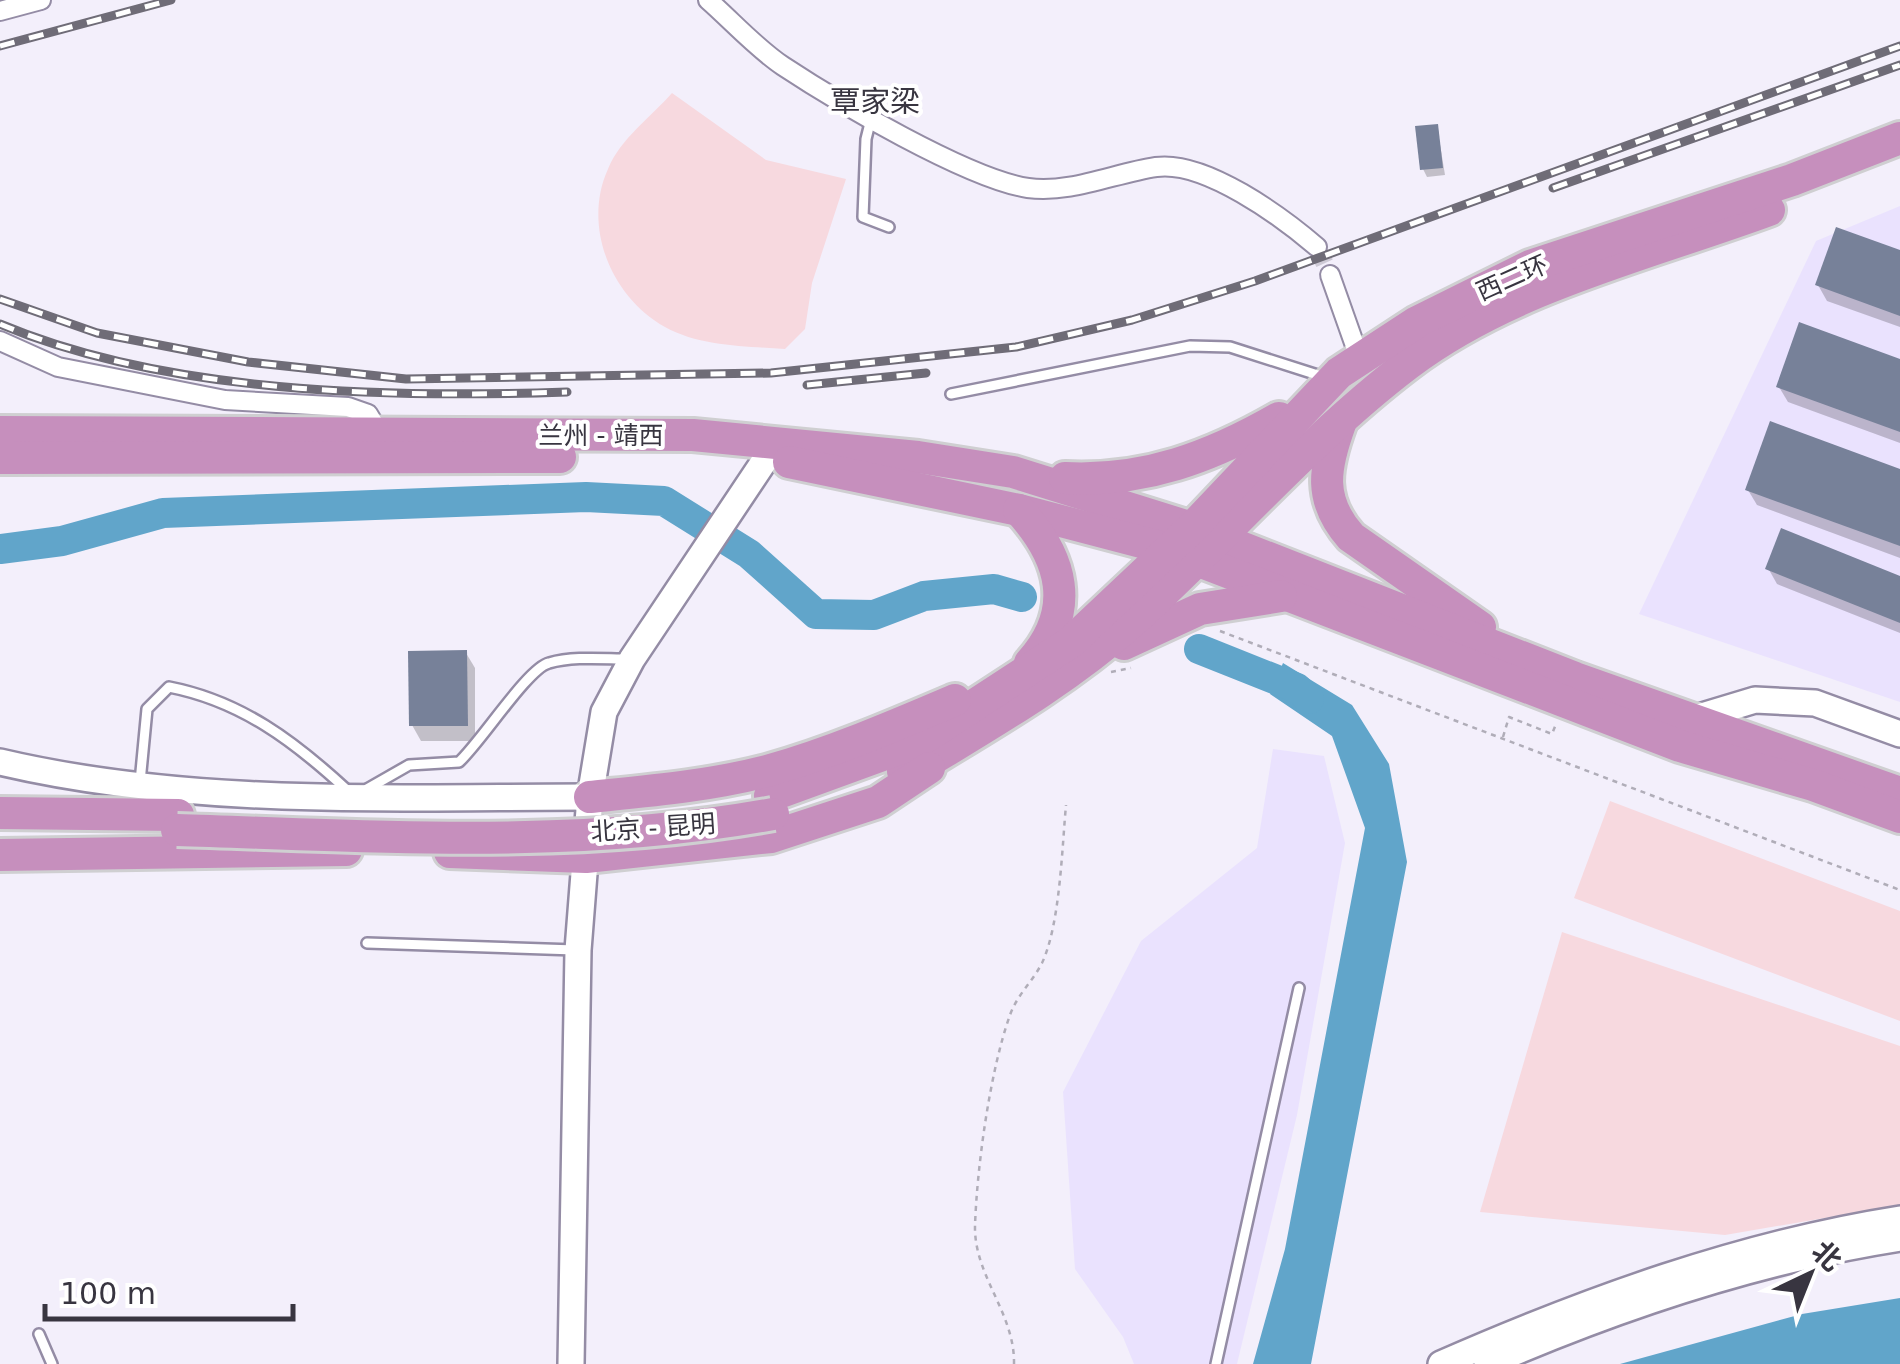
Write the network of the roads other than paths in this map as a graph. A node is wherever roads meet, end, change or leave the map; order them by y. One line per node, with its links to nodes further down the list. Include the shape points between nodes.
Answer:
1 (41, 0): 3 (street)
2 (708, 0): 4 (street, via 780,64)
3 (0, 11)
4 (872, 116): 7 (lane, via 863,217); 8 (street, via 944,157 1028,188 1161,166 1192,172 1274,210)
5 (1900, 138): 11 (highway, 西二环, via 1530,266)
6 (1900, 162): 14 (highway, 西二环, via 1540,292 1408,364)
7 (889, 228)
8 (1317, 247)
9 (1330, 275): 11 (street)
10 (0, 341): 16 (street, via 58,367 206,397 348,407 368,414)
11 (1359, 357): 12 (highway, 西二环)
12 (1320, 391): 13 (lane, via 1230,347 1190,346); 19 (highway, via 1224,450 1160,470 1072,478); 21 (highway, 西二环)
13 (950, 394)
14 (1340, 424): 21 (highway, 西二环); 24 (highway, via 1324,472 1336,520)
15 (0, 432): 16 (highway, 兰州 - 靖西)
16 (380, 434): 19 (highway, 兰州 - 靖西, via 692,435 918,456)
17 (0, 458): 18 (highway, 兰州 - 靖西)
18 (765, 460): 20 (highway, 兰州 - 靖西); 23 (street)
19 (1013, 472): 21 (highway, 兰州 - 靖西)
20 (1019, 510): 21 (highway, 兰州 - 靖西); 26 (highway, via 1048,546 1059,584 1054,625)
21 (1194, 544): 22 (highway); 24 (highway); 25 (highway, 北京 - 昆明); 26 (highway, 北京 - 昆明)
22 (1290, 596): 25 (highway, via 1200,609); 35 (highway, via 1566,704)
23 (632, 659): 32 (lane, via 546,663 533,670 459,762 408,766); 33 (street, via 604,712)
24 (1524, 659): 27 (highway)
25 (1080, 666): 26 (highway, 北京 - 昆明)
26 (1026, 686): 33 (highway, via 767,771 687,788); 36 (highway, 北京 - 昆明, via 772,805); 39 (highway, via 878,802 771,837)
27 (1692, 719): 28 (street, via 1755,700 1815,703); 31 (highway)
28 (1900, 734)
29 (0, 762): 30 (street)
30 (140, 785): 32 (street); 32 (lane, via 147,709 170,686 262,721)
31 (1900, 794)
32 (354, 797): 33 (street)
33 (590, 797): 39 (street)
34 (0, 813): 36 (highway, 北京 - 昆明)
35 (1900, 818)
36 (177, 822): 37 (highway, 北京 - 昆明)
37 (0, 828)
38 (0, 855): 39 (highway, via 381,849)
39 (586, 858): 41 (street)
40 (367, 943): 41 (lane)
41 (578, 950): 47 (street)
42 (1299, 988): 48 (lane)
43 (1900, 1219): 49 (street, via 1714,1262 1548,1317)
44 (1900, 1238): 50 (street, via 1719,1280)
45 (39, 1334): 46 (lane)
46 (52, 1364)
47 (571, 1364)
48 (1216, 1364)
49 (1440, 1364)
50 (1487, 1364)

